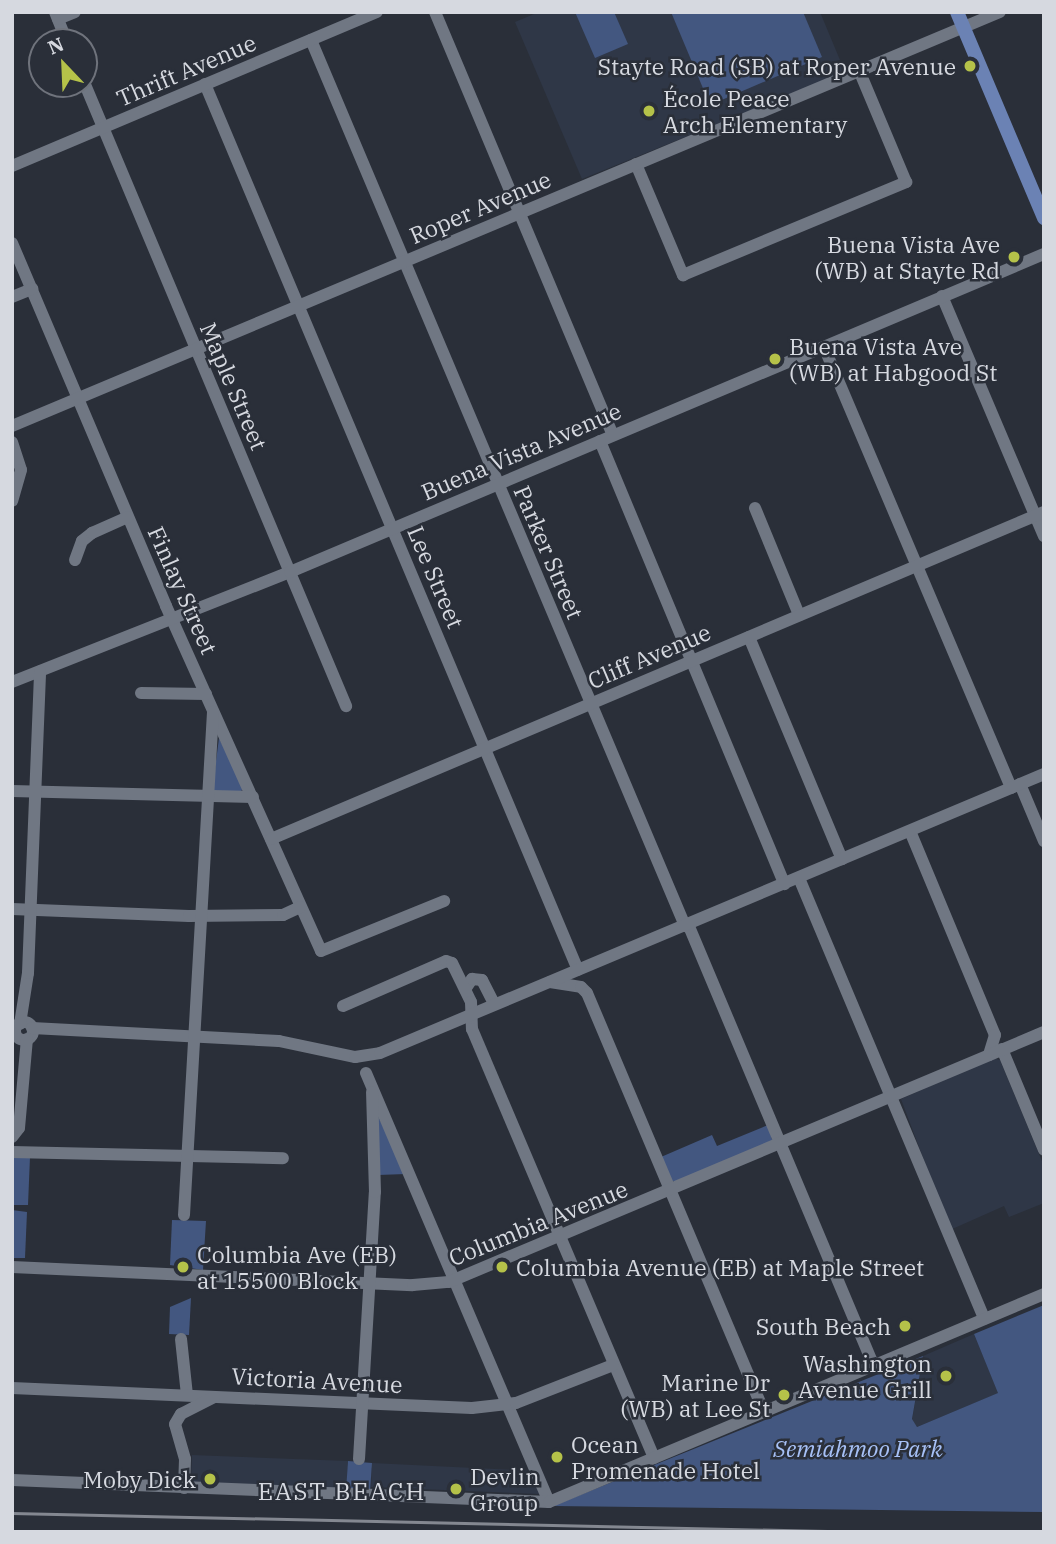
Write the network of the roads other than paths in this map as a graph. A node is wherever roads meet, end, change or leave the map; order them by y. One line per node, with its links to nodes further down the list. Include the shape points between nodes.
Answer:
1 (75, 12): 6 (street)
2 (377, 12): 8 (street, Thrift Avenue)
3 (435, 12): 15 (street)
4 (957, 12): 7 (main road)
5 (1000, 12): 7 (street, Roper Avenue)
6 (56, 16)
7 (964, 28): 9 (street, Roper Avenue); 16 (main road)
8 (311, 40): 10 (street, Thrift Avenue); 19 (street, Parker Street)
9 (859, 70): 13 (street, Roper Avenue); 13 (street, via 906,182 683,275)
10 (205, 85): 12 (street, Thrift Avenue); 23 (street, Lee Street)
11 (91, 98): 12 (street, Maple Street)
12 (103, 128): 14 (street, Thrift Avenue); 25 (street, Maple Street)
13 (636, 164): 15 (street, Roper Avenue)
14 (12, 166)
15 (520, 213): 19 (street, Roper Avenue); 28 (street)
16 (1044, 218)
17 (12, 243): 20 (street, Finlay Street)
18 (1044, 254): 21 (street, Buena Vista Avenue)
19 (404, 262): 23 (street, Roper Avenue); 31 (street, Parker Street)
20 (32, 289): 22 (street); 26 (street, Finlay Street)
21 (942, 296): 24 (street, Buena Vista Avenue); 34 (street)
22 (12, 297)
23 (299, 307): 25 (street, Roper Avenue); 36 (street, Lee Street)
24 (824, 347): 28 (street, Buena Vista Avenue); 39 (street)
25 (196, 349): 26 (street, Roper Avenue); 40 (street, Maple Street)
26 (78, 399): 27 (street, Roper Avenue); 35 (street, Finlay Street)
27 (12, 426)
28 (613, 435): 29 (street, Buena Vista Avenue)
29 (600, 441): 31 (street, Buena Vista Avenue); 44 (street)
30 (12, 442): 32 (street, via 21,470)
31 (498, 484): 36 (street, Buena Vista Avenue); 49 (street, Parker Street)
32 (12, 501)
33 (755, 508): 41 (street)
34 (1039, 514): 37 (street); 39 (street, Cliff Avenue)
35 (128, 517): 38 (street, via 82,541); 42 (street, Finlay Street)
36 (393, 528): 40 (street, Buena Vista Avenue); 52 (street, Lee Street)
37 (1044, 536)
38 (75, 560)
39 (915, 566): 41 (street, Cliff Avenue); 54 (street)
40 (290, 572): 42 (street, Buena Vista Avenue); 50 (street, Maple Street)
41 (799, 615): 43 (street, Cliff Avenue)
42 (172, 619): 45 (street, Buena Vista Avenue); 48 (street, Finlay Street)
43 (749, 637): 44 (street, Cliff Avenue); 62 (street)
44 (691, 661): 49 (street, Cliff Avenue); 64 (street)
45 (40, 671): 46 (street, Buena Vista Avenue); 56 (street)
46 (12, 682)
47 (141, 693): 48 (street)
48 (206, 694): 51 (street, Finlay Street)
49 (590, 703): 52 (street, Cliff Avenue); 70 (street, Parker Street)
50 (346, 706)
51 (213, 710): 57 (street); 58 (street, Finlay Street)
52 (485, 748): 60 (street, Cliff Avenue); 71 (street, Lee Street)
53 (1044, 774): 54 (street)
54 (1015, 786): 59 (street); 61 (street)
55 (12, 791): 56 (street)
56 (37, 793): 57 (street); 68 (street)
57 (206, 796): 58 (street); 69 (street)
58 (253, 797): 60 (street, Finlay Street)
59 (910, 831): 62 (street); 79 (street)
60 (271, 839): 66 (street, Finlay Street)
61 (1044, 841)
62 (842, 859): 63 (street)
63 (799, 877): 64 (street); 83 (street)
64 (784, 884): 70 (street)
65 (444, 901): 66 (street, Finlay Street, via 321,951)
66 (300, 907): 69 (street, via 283,915)
67 (12, 909): 68 (street)
68 (31, 910): 69 (street); 77 (street)
69 (200, 916): 80 (street)
70 (686, 925): 71 (street); 85 (street, Parker Street)
71 (578, 970): 72 (street)
72 (549, 982): 74 (street); 91 (street, via 581,987 587,993)
73 (466, 988): 74 (street, via 472,979 482,980); 75 (street, via 446,961); 76 (street)
74 (494, 1004): 76 (street)
75 (343, 1006)
76 (472, 1014): 80 (street, via 364,1056 279,1041); 93 (street, via 472,1029)
77 (22, 1032): 80 (street); 84 (street)
78 (1044, 1032): 81 (street, Columbia Avenue)
79 (995, 1035): 81 (street); 82 (street)
80 (195, 1037): 89 (street)
81 (1007, 1047): 82 (street, Columbia Avenue); 86 (street)
82 (989, 1055): 83 (street, Columbia Avenue)
83 (891, 1096): 85 (street, Columbia Avenue); 98 (street)
84 (15, 1133): 87 (street)
85 (781, 1146): 91 (street, Columbia Avenue); 101 (street, Parker Street)
86 (1044, 1150)
87 (34, 1151): 88 (street); 89 (street)
88 (12, 1152)
89 (188, 1153): 90 (street); 92 (street)
90 (283, 1158)
91 (671, 1192): 93 (street, Columbia Avenue); 107 (street)
92 (184, 1215)
93 (560, 1239): 95 (street, Columbia Avenue); 100 (street)
94 (12, 1267): 96 (street, Columbia Avenue)
95 (455, 1280): 96 (street, Columbia Avenue); 96 (street, via 369,1079 375,1192); 106 (street)
96 (366, 1284): 105 (street)
97 (1044, 1294): 98 (street)
98 (984, 1319): 101 (street)
99 (181, 1339): 103 (street)
100 (613, 1365): 106 (street, Victoria Avenue); 108 (street)
101 (874, 1366): 107 (street)
102 (12, 1388): 103 (street, Victoria Avenue)
103 (187, 1395): 104 (street, Victoria Avenue)
104 (215, 1396): 105 (street, Victoria Avenue); 111 (street, via 181,1414 175,1424 185,1459)
105 (362, 1403): 106 (street, Victoria Avenue, via 472,1408); 109 (street)
106 (509, 1404): 112 (street)
107 (764, 1412): 108 (street)
108 (654, 1458): 112 (street)
109 (359, 1459)
110 (12, 1480): 111 (street)
111 (184, 1488): 112 (street)
112 (549, 1502)

